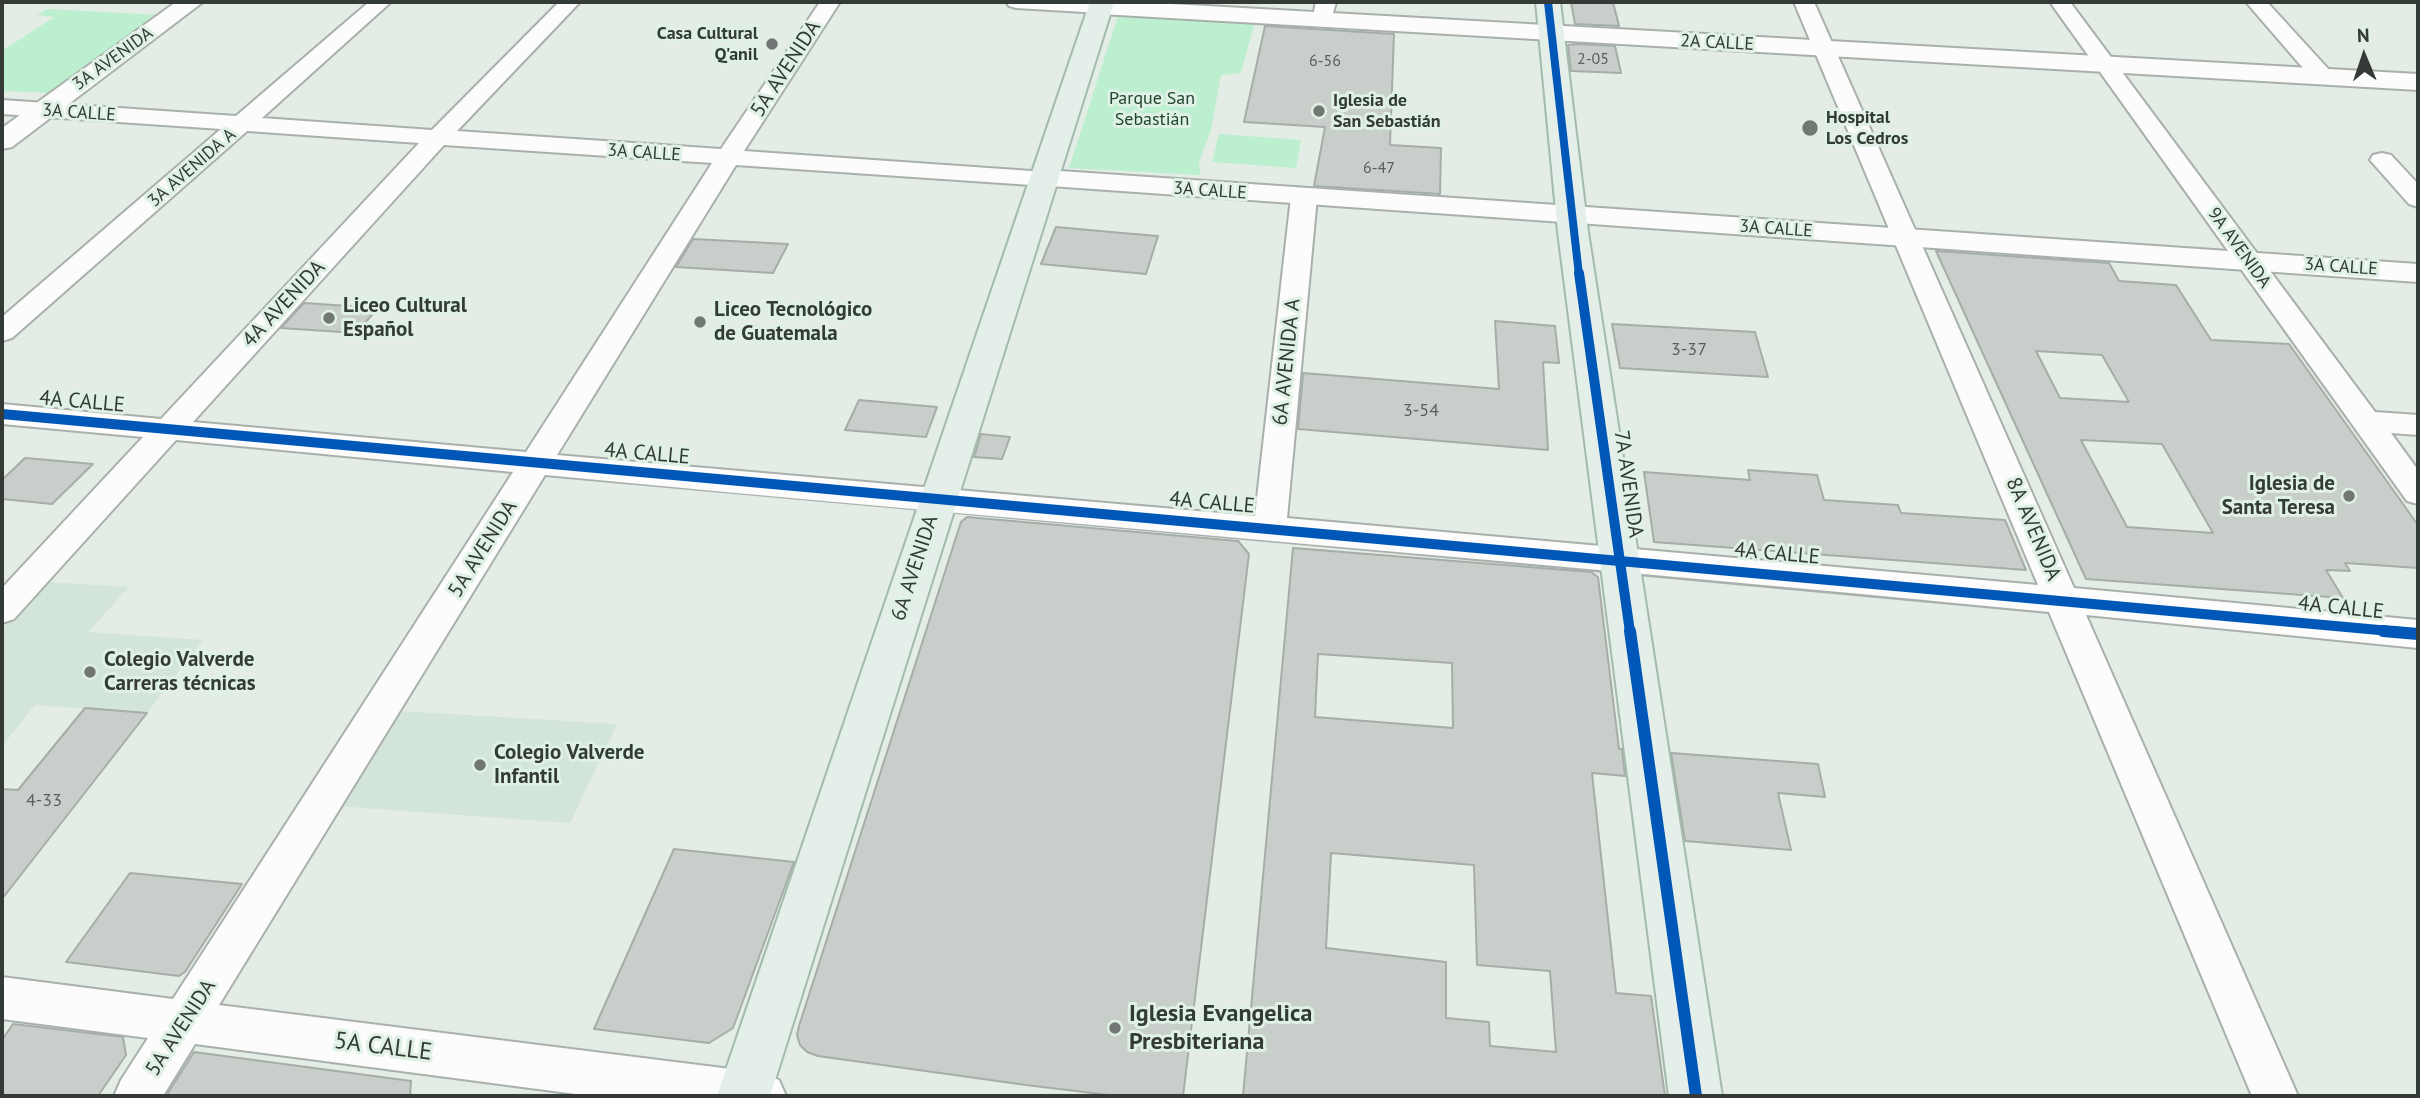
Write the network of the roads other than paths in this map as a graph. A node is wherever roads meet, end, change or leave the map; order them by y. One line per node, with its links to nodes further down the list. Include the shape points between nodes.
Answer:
1 (191, 2): 18 (street, 3A AVENIDA)
2 (381, 2): 19 (street, 3A AVENIDA A)
3 (570, 2): 20 (street, 4A AVENIDA)
4 (830, 2): 22 (street, 5A AVENIDA)
5 (1016, 2): 10 (street, 2A CALLE)
6 (1548, 2): 12 (main road, 7A AVENIDA)
7 (1804, 2): 13 (street, 8A AVENIDA)
8 (2060, 2): 14 (street, 9A AVENIDA)
9 (2256, 2): 15 (street)
10 (1102, 4): 11 (street, 2A CALLE); 24 (main road, 6A AVENIDA)
11 (1324, 11): 12 (street, 2A CALLE)
12 (1552, 33): 13 (street, 2A CALLE); 27 (main road, 7A AVENIDA)
13 (1825, 49): 14 (street, 2A CALLE); 28 (street, 8A AVENIDA)
14 (2105, 65): 15 (street, 2A CALLE); 29 (street, 9A AVENIDA)
15 (2323, 77): 16 (street, 2A CALLE)
16 (2418, 82)
17 (2, 107): 18 (street, 3A CALLE)
18 (43, 110): 19 (street, 3A CALLE); 21 (street, 3A AVENIDA)
19 (242, 125): 20 (street, 3A CALLE); 31 (street, 3A AVENIDA A)
20 (437, 138): 22 (street, 3A CALLE); 35 (street, 4A AVENIDA)
21 (2, 141)
22 (727, 159): 24 (street, 3A CALLE); 36 (street, 5A AVENIDA)
23 (2382, 160): 26 (street)
24 (1046, 179): 25 (street, 3A CALLE); 38 (main road, 6A AVENIDA)
25 (1304, 197): 27 (street, 3A CALLE); 39 (street, 6A AVENIDA A)
26 (2418, 200)
27 (1571, 215): 28 (street, 3A CALLE); 40 (main road, 7A AVENIDA)
28 (1906, 238): 29 (street, 3A CALLE); 41 (street, 8A AVENIDA)
29 (2249, 261): 30 (street, 3A CALLE); 33 (street, 9A AVENIDA)
30 (2418, 273)
31 (2, 332)
32 (2, 414): 35 (street, 4A CALLE)
33 (2366, 421): 34 (street); 37 (street, 9A AVENIDA)
34 (2418, 425)
35 (168, 429): 36 (street, 4A CALLE); 42 (street, 4A AVENIDA)
36 (537, 463): 38 (street, 4A CALLE); 45 (street, 5A AVENIDA)
37 (2418, 493)
38 (937, 501): 39 (street, 4A CALLE); 46 (main road, 6A AVENIDA)
39 (1270, 527): 40 (street, 4A CALLE)
40 (1619, 558): 41 (street, 4A CALLE); 48 (main road, 7A AVENIDA)
41 (2063, 600): 43 (street, 4A CALLE); 49 (street, 8A AVENIDA)
42 (2, 610)
43 (2418, 634)
44 (2, 998): 45 (street, 5A CALLE)
45 (185, 1022): 46 (street, 5A CALLE); 47 (street, 5A AVENIDA)
46 (750, 1095)
47 (137, 1096)
48 (1696, 1096)
49 (2275, 1096)

